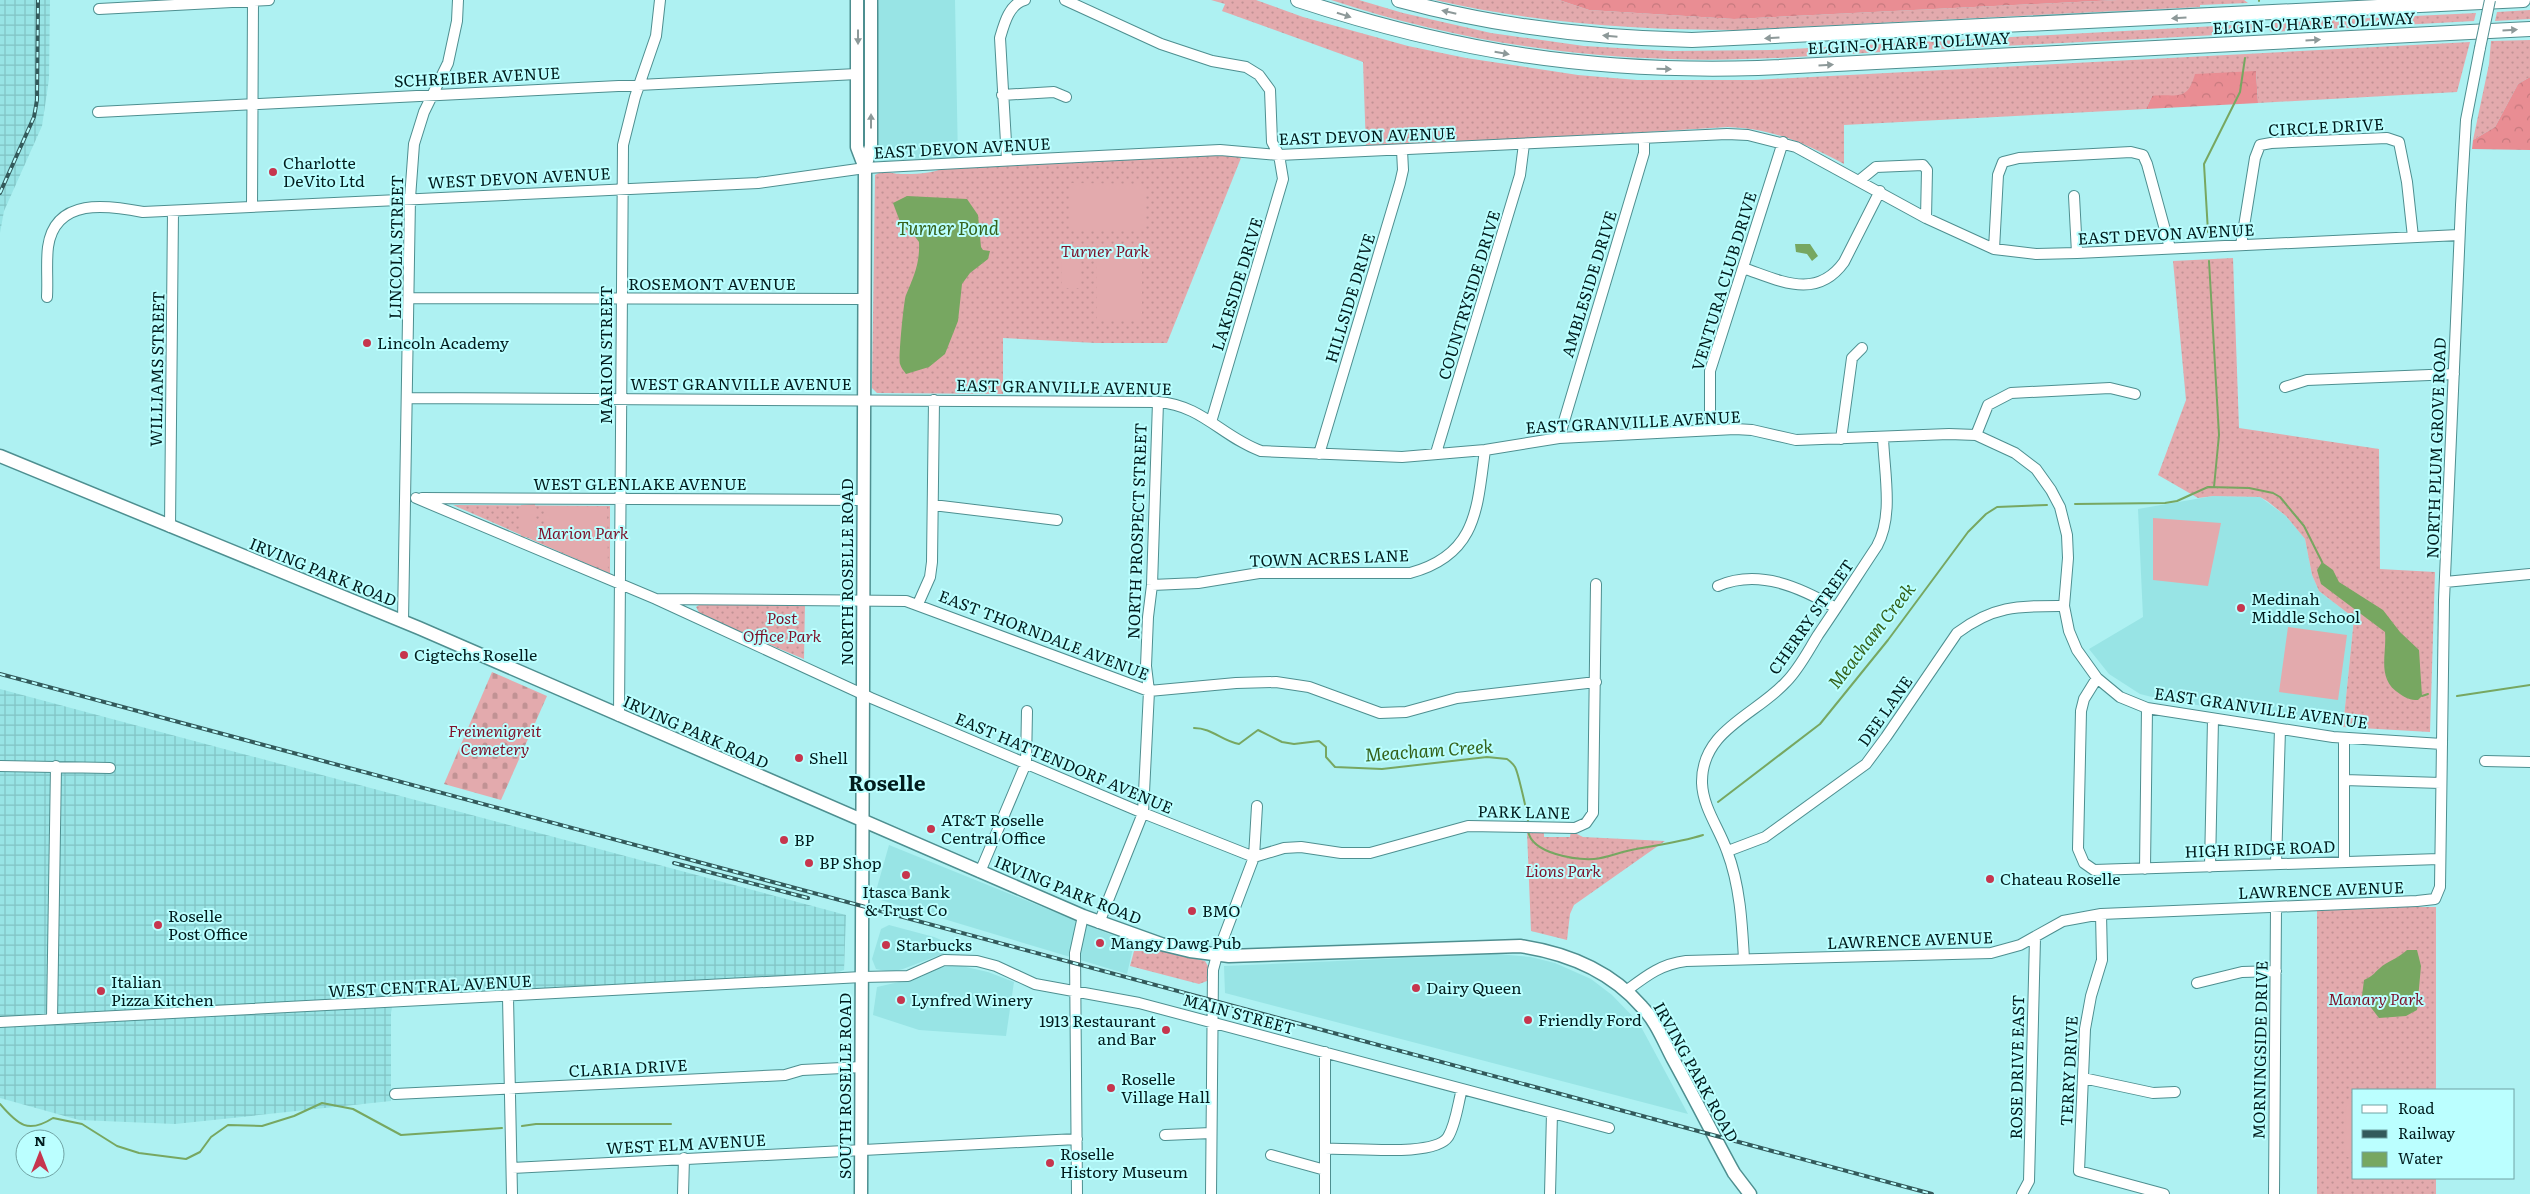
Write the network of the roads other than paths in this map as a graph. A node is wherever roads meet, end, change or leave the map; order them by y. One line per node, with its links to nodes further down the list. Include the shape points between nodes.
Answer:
1 (253, 0): 2 (street); 13 (street); 21 (street)
2 (269, 0)
3 (458, 0): 18 (street, LINCOLN STREET, via 448,63)
4 (660, 0): 17 (street, MARION STREET, via 656,36)
5 (857, 0): 16 (main road, NORTH ROSELLE ROAD, one-way to 16)
6 (871, 0): 29 (main road, NORTH ROSELLE ROAD, one-way to 6, via 871,146)
7 (1024, 0): 19 (street, via 1006,19 1000,38)
8 (1065, 0): 27 (street, LAKESIDE DRIVE, via 1161,44 1253,70 1270,90 1272,142)
9 (1298, 0): 15 (highway, ELGIN-O'HARE TOLLWAY, one-way to 15, via 1392,30 1510,54 1597,65 1698,70)
10 (1398, 0): 12 (highway, ELGIN-O'HARE TOLLWAY, one-way to 10, via 1692,40 1615,37 1542,29)
11 (2490, 0): 38 (street, NORTH PLUM GROVE ROAD, bridge, via 2466,120)
12 (2522, 0)
13 (151, 3): 14 (street)
14 (99, 9)
15 (2530, 30)
16 (857, 74): 17 (street, SCHREIBER AVENUE); 29 (main road, NORTH ROSELLE ROAD, via 857,147)
17 (641, 83): 18 (street, SCHREIBER AVENUE); 31 (street, MARION STREET, via 624,135)
18 (434, 94): 21 (street, SCHREIBER AVENUE); 34 (street, LINCOLN STREET, via 424,112 414,144)
19 (1002, 95): 20 (street, via 1054,92); 28 (street)
20 (1066, 97)
21 (251, 104): 22 (street, SCHREIBER AVENUE); 35 (street)
22 (98, 112)
23 (1644, 138): 24 (street, EAST DEVON AVENUE, via 1726,134); 25 (street, EAST DEVON AVENUE); 62 (street, AMBLESIDE DRIVE, via 1644,153)
24 (1783, 142): 30 (street, EAST DEVON AVENUE); 44 (street, VENTURA CLUB DRIVE)
25 (1524, 144): 26 (street, EAST DEVON AVENUE); 65 (street, COUNTRYSIDE DRIVE, via 1520,175)
26 (1402, 150): 27 (street, EAST DEVON AVENUE); 66 (street, HILLSIDE DRIVE, via 1400,183)
27 (1279, 155): 28 (street, EAST DEVON AVENUE, via 1220,150); 58 (street, LAKESIDE DRIVE, via 1283,168 1281,190)
28 (1007, 160): 29 (street, EAST DEVON AVENUE)
29 (865, 168): 31 (street, WEST DEVON AVENUE, via 758,183); 48 (main road, NORTH ROSELLE ROAD)
30 (1860, 180): 32 (street, EAST DEVON AVENUE); 37 (street, via 1876,167 1923,165 1927,170)
31 (622, 189): 34 (street, WEST DEVON AVENUE); 47 (street, MARION STREET)
32 (1880, 191): 37 (street, EAST DEVON AVENUE); 44 (street, via 1844,262 1825,280 1801,285)
33 (2074, 196): 43 (street)
34 (410, 198): 35 (street, WEST DEVON AVENUE); 46 (street, LINCOLN STREET)
35 (252, 207): 36 (street, WEST DEVON AVENUE)
36 (173, 211): 45 (street, WEST DEVON AVENUE, via 143,212 96,206 70,213 50,240); 73 (street, WILLIAMS STREET)
37 (1926, 218): 42 (street, EAST DEVON AVENUE)
38 (2459, 235): 39 (street, EAST DEVON AVENUE); 50 (street, NORTH PLUM GROVE ROAD)
39 (2414, 237): 40 (street, EAST DEVON AVENUE); 40 (street, CIRCLE DRIVE, via 2399,142 2387,138 2271,143 2260,145 2255,158)
40 (2241, 245): 41 (street, EAST DEVON AVENUE)
41 (2170, 248): 42 (street, via 2147,164 2143,156 2130,152 2019,158 2003,162 1998,174); 43 (street, EAST DEVON AVENUE)
42 (1994, 249): 43 (street, EAST DEVON AVENUE, via 2036,254)
43 (2077, 253)
44 (1742, 268): 59 (street, VENTURA CLUB DRIVE, via 1710,371)
45 (47, 297)
46 (409, 298): 47 (street, ROSEMONT AVENUE); 53 (street, LINCOLN STREET)
47 (621, 298): 48 (street, ROSEMONT AVENUE); 54 (street, MARION STREET)
48 (864, 300): 55 (main road, NORTH ROSELLE ROAD)
49 (1862, 348): 63 (street, via 1852,358)
50 (2454, 374): 51 (street, via 2307,380); 75 (street, NORTH PLUM GROVE ROAD)
51 (2285, 387)
52 (2135, 394): 60 (street, via 2110,388 2011,393 1988,406)
53 (407, 398): 54 (street, WEST GRANVILLE AVENUE); 68 (street, LINCOLN STREET)
54 (620, 399): 55 (street, WEST GRANVILLE AVENUE); 69 (street, MARION STREET)
55 (864, 400): 56 (street, EAST GRANVILLE AVENUE); 70 (main road, NORTH ROSELLE ROAD)
56 (934, 400): 57 (street, EAST GRANVILLE AVENUE); 71 (street)
57 (1158, 402): 58 (street, EAST GRANVILLE AVENUE, via 1184,406); 78 (street, NORTH PROSPECT STREET)
58 (1211, 422): 66 (street, EAST GRANVILLE AVENUE, via 1260,451)
59 (1710, 430): 62 (street, EAST GRANVILLE AVENUE); 63 (street, EAST GRANVILLE AVENUE, via 1752,430 1796,440)
60 (1976, 435): 61 (street, EAST GRANVILLE AVENUE); 83 (street, EAST GRANVILLE AVENUE, via 2024,460 2042,477 2058,504 2067,535)
61 (1883, 437): 63 (street, EAST GRANVILLE AVENUE); 84 (street, CHERRY STREET, via 1885,528 1877,546)
62 (1559, 438): 64 (street, EAST GRANVILLE AVENUE)
63 (1841, 438)
64 (1485, 450): 65 (street, EAST GRANVILLE AVENUE); 78 (street, TOWN ACRES LANE, via 1478,504 1469,532 1458,548 1427,568 1410,573 1259,573 1198,583)
65 (1436, 453): 66 (street, EAST GRANVILLE AVENUE, via 1402,457)
66 (1319, 454)
67 (0, 456): 73 (main road, IRVING PARK ROAD)
68 (411, 498): 69 (street, WEST GLENLAKE AVENUE); 77 (street, EAST HATTENDORF AVENUE); 85 (street, LINCOLN STREET)
69 (620, 499): 70 (street, WEST GLENLAKE AVENUE); 77 (street, MARION STREET)
70 (863, 500): 81 (main road, NORTH ROSELLE ROAD)
71 (933, 505): 72 (street); 82 (street, via 931,569)
72 (1057, 520)
73 (170, 527): 85 (main road, IRVING PARK ROAD)
74 (2530, 574): 75 (street)
75 (2445, 582): 96 (street, NORTH PLUM GROVE ROAD)
76 (1596, 584): 87 (street, PARK LANE)
77 (620, 585): 80 (street, EAST HATTENDORF AVENUE); 92 (street, MARION STREET)
78 (1152, 585): 88 (street, NORTH PROSPECT STREET, via 1146,657)
79 (1718, 586): 84 (street, via 1740,579 1769,580 1804,591)
80 (656, 599): 81 (street, EAST THORNDALE AVENUE); 89 (street, EAST HATTENDORF AVENUE)
81 (863, 600): 82 (street, EAST THORNDALE AVENUE); 89 (main road, NORTH ROSELLE ROAD)
82 (918, 604): 88 (street, EAST THORNDALE AVENUE)
83 (2064, 606): 86 (street, EAST GRANVILLE AVENUE, via 2076,650); 108 (street, DEE LANE, via 2001,609 1972,621 1957,632 1866,764 1765,837)
84 (1836, 608): 108 (street, CHERRY STREET, via 1786,682 1727,728 1709,754 1702,782 1704,801)
85 (403, 622): 92 (main road, IRVING PARK ROAD)
86 (2097, 678): 90 (street, EAST GRANVILLE AVENUE, via 2120,697); 114 (street, HIGH RIDGE ROAD, via 2080,711 2078,849 2084,863 2098,870)
87 (1596, 682): 88 (street, EAST THORNDALE AVENUE, via 1458,698 1390,714 1371,711 1308,687 1276,682); 109 (street, PARK LANE, via 1593,813 1586,823 1575,828 1468,826 1370,853 1341,853 1301,847 1284,848)
88 (1149, 692): 106 (street, NORTH PROSPECT STREET)
89 (863, 694): 99 (street, EAST HATTENDORF AVENUE); 107 (main road, NORTH ROSELLE ROAD)
90 (2147, 708): 93 (street, EAST GRANVILLE AVENUE); 114 (street)
91 (1027, 711): 99 (street)
92 (619, 716): 107 (main road, IRVING PARK ROAD)
93 (2213, 719): 94 (street, EAST GRANVILLE AVENUE); 113 (street)
94 (2280, 729): 95 (street, EAST GRANVILLE AVENUE); 112 (street)
95 (2344, 738): 96 (street, EAST GRANVILLE AVENUE); 103 (street)
96 (2442, 744): 104 (street, NORTH PLUM GROVE ROAD)
97 (2485, 761): 98 (street)
98 (2530, 762)
99 (1026, 763): 106 (street, EAST HATTENDORF AVENUE); 115 (street)
100 (0, 766): 101 (street)
101 (56, 766): 102 (street); 130 (street)
102 (110, 768)
103 (2344, 780): 104 (street); 111 (street)
104 (2441, 783): 110 (street, NORTH PLUM GROVE ROAD)
105 (1257, 806): 109 (street)
106 (1143, 813): 109 (street, EAST HATTENDORF AVENUE); 120 (street, NORTH PROSPECT STREET)
107 (862, 822): 115 (main road, IRVING PARK ROAD); 125 (main road, NORTH ROSELLE ROAD)
108 (1728, 851): 123 (street, CHERRY STREET, via 1739,895)
109 (1254, 857): 122 (street)
110 (2439, 859): 111 (street, HIGH RIDGE ROAD); 116 (street, NORTH PLUM GROVE ROAD, via 2440,888)
111 (2344, 861): 112 (street, HIGH RIDGE ROAD)
112 (2276, 864): 113 (street, HIGH RIDGE ROAD)
113 (2210, 867): 114 (street, HIGH RIDGE ROAD)
114 (2145, 869)
115 (980, 872): 119 (main road, IRVING PARK ROAD)
116 (2435, 899): 117 (street, LAWRENCE AVENUE)
117 (2276, 907): 118 (street, LAWRENCE AVENUE); 124 (street, MORNINGSIDE DRIVE)
118 (2101, 914): 121 (street, LAWRENCE AVENUE, via 2063,921); 135 (street, TERRY DRIVE, via 2103,951 2087,1014)
119 (1083, 916): 120 (main road, IRVING PARK ROAD); 128 (street, via 1076,963)
120 (1099, 923): 122 (main road, IRVING PARK ROAD, via 1161,944)
121 (2035, 938): 123 (street, LAWRENCE AVENUE, via 1991,953); 159 (street, ROSE DRIVE EAST, via 2029,1181)
122 (1216, 955): 127 (main road, IRVING PARK ROAD, via 1520,946 1552,951 1581,961); 132 (street)
123 (1744, 959): 127 (street, LAWRENCE AVENUE, via 1674,962 1654,970)
124 (2276, 971): 126 (street, via 2242,972); 161 (street, MORNINGSIDE DRIVE)
125 (862, 977): 128 (street, MAIN STREET, via 908,976 944,960 959,959 996,966 1035,984); 129 (street, WEST CENTRAL AVENUE); 134 (main road, SOUTH ROSELLE ROAD)
126 (2197, 983)
127 (1626, 991): 158 (main road, IRVING PARK ROAD, via 1650,1018 1721,1150)
128 (1076, 993): 132 (street, MAIN STREET, via 1139,1004); 144 (street)
129 (508, 997): 130 (street, WEST CENTRAL AVENUE); 136 (street)
130 (52, 1019): 131 (street, WEST CENTRAL AVENUE)
131 (0, 1022)
132 (1211, 1023): 133 (street, MAIN STREET); 142 (street)
133 (1325, 1052): 137 (street, MAIN STREET); 145 (street)
134 (862, 1067): 136 (street, CLARIA DRIVE, via 802,1070 785,1075); 146 (main road, SOUTH ROSELLE ROAD)
135 (2083, 1078): 138 (street, via 2152,1092); 160 (street, TERRY DRIVE, via 2079,1171)
136 (511, 1088): 139 (street, CLARIA DRIVE); 149 (street)
137 (1462, 1089): 140 (street, MAIN STREET); 145 (street, via 1450,1134 1437,1146 1367,1151)
138 (2174, 1092)
139 (396, 1094)
140 (1552, 1113): 141 (street, MAIN STREET); 157 (street)
141 (1609, 1128)
142 (1211, 1133): 143 (street); 155 (street)
143 (1165, 1135)
144 (1077, 1139): 146 (street, WEST ELM AVENUE); 154 (street)
145 (1325, 1149): 150 (street)
146 (861, 1150): 148 (street, WEST ELM AVENUE); 153 (main road, SOUTH ROSELLE ROAD)
147 (1271, 1155): 150 (street)
148 (684, 1158): 149 (street, WEST ELM AVENUE); 152 (street)
149 (512, 1168): 151 (street)
150 (1325, 1170): 156 (street)
151 (512, 1194)
152 (683, 1194)
153 (861, 1194)
154 (1077, 1194)
155 (1211, 1194)
156 (1325, 1194)
157 (1550, 1194)
158 (1750, 1194)
159 (2022, 1194)
160 (2164, 1194)
161 (2274, 1194)

